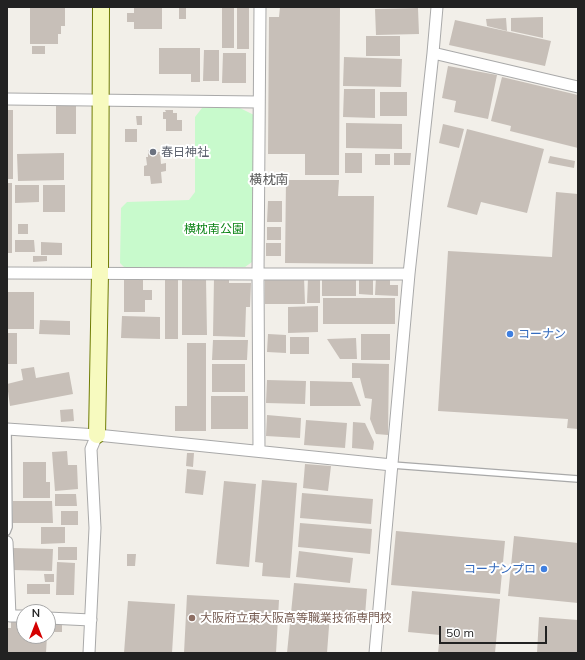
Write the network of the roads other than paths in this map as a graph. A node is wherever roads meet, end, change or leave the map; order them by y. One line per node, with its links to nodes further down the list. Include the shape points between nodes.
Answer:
1 (101, 7): 7 (street)
2 (260, 7): 8 (street)
3 (437, 7): 4 (street)
4 (433, 53): 5 (street); 12 (street)
5 (578, 88)
6 (7, 99): 7 (street)
7 (101, 100): 8 (street); 10 (street)
8 (258, 102): 11 (street)
9 (7, 272): 10 (street)
10 (100, 273): 11 (street); 14 (street)
11 (258, 274): 12 (street); 15 (street)
12 (409, 274): 16 (street)
13 (7, 429): 14 (street); 18 (lane)
14 (97, 435): 15 (street); 23 (street, via 91,449 95,528)
15 (259, 451): 16 (street)
16 (392, 465): 17 (lane); 25 (street)
17 (578, 479)
18 (7, 532)
19 (7, 542): 20 (street)
20 (8, 591): 21 (street, via 10,616)
21 (16, 616)
22 (56, 618): 23 (street)
23 (91, 620): 24 (street)
24 (89, 653)
25 (375, 653)

